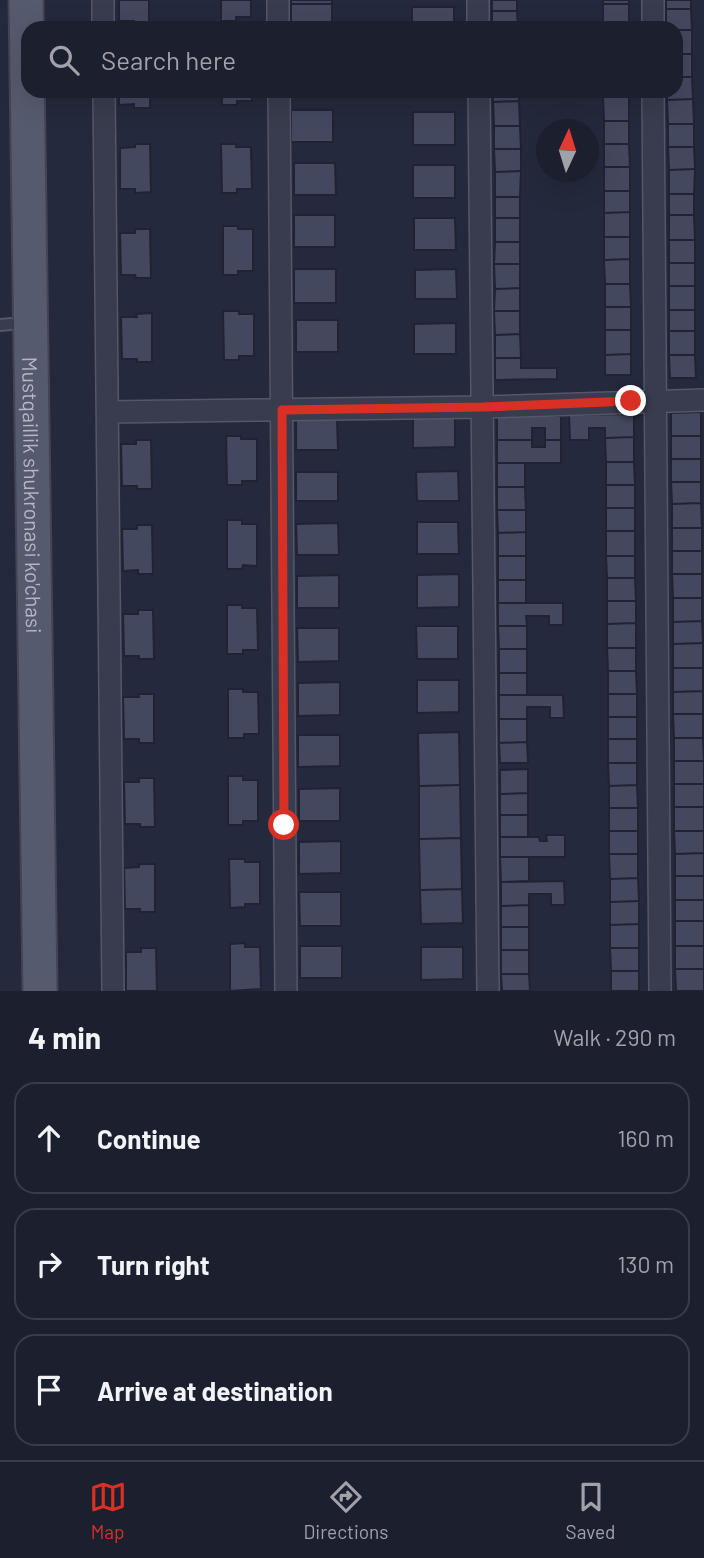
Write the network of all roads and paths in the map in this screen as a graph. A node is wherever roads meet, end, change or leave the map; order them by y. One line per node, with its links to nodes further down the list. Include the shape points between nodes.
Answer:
1 (7, 0): 17 (main road, Mustqaillik shukronasi ko'chasi)
2 (26, 0): 7 (main road, Mustqaillik shukronasi ko'chasi)
3 (103, 0): 8 (street)
4 (278, 0): 9 (street)
5 (478, 0): 10 (street)
6 (653, 0): 11 (street)
7 (26, 21)
8 (103, 21)
9 (278, 21)
10 (478, 21)
11 (653, 21)
12 (27, 98): 24 (main road, Mustqaillik shukronasi ko'chasi)
13 (104, 98): 22 (street)
14 (279, 98): 21 (street)
15 (479, 98): 20 (street)
16 (653, 98): 18 (street)
17 (6, 324): 23 (main road, Mustqaillik shukronasi ko'chasi)
18 (656, 400): 19 (street); 20 (street); 28 (street)
19 (704, 400)
20 (483, 407): 21 (street); 27 (street)
21 (282, 410): 22 (street); 26 (street)
22 (108, 412): 25 (street)
23 (19, 991)
24 (40, 991)
25 (113, 991)
26 (286, 991)
27 (488, 991)
28 (660, 991)

